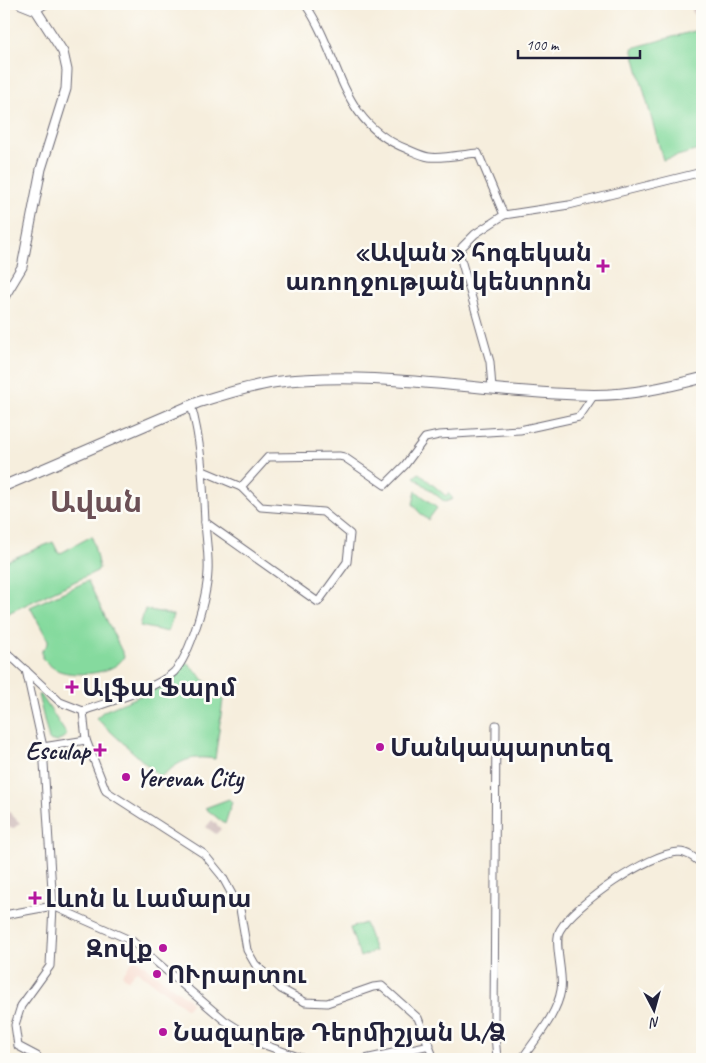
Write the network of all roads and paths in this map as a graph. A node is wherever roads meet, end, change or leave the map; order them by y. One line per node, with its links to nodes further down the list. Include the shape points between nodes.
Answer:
1 (21, 4): 4 (street)
2 (46, 4): 4 (street)
3 (305, 4): 6 (street, via 318,23 346,92 365,123 395,144 430,158 478,153)
4 (36, 10): 7 (street, via 63,52 67,70 66,89 41,168 22,267)
5 (702, 172): 6 (street, via 569,205)
6 (504, 215): 9 (street, via 475,234 462,247 460,256 490,362)
7 (4, 297)
8 (702, 378): 10 (main road, via 658,389)
9 (492, 388): 10 (main road); 11 (main road, via 392,380 324,379 275,382)
10 (594, 395): 14 (street, via 579,417 520,430 439,434 425,438 385,485 339,456 268,457)
11 (191, 405): 12 (street); 13 (main road)
12 (203, 472): 14 (street); 15 (street)
13 (4, 486)
14 (241, 487): 15 (street, via 260,507 322,512 350,534 347,562 318,602)
15 (206, 522): 18 (street, via 208,572 204,600 188,649 179,665 157,682)
16 (4, 650): 17 (street)
17 (26, 670): 18 (street, via 60,702); 21 (street)
18 (83, 711): 20 (street)
19 (496, 725): 30 (street, via 494,1023)
20 (86, 740): 21 (street); 25 (street, via 106,791 204,854 222,876 240,909 247,950 255,964 281,989 305,1002 327,1003 382,986 412,1010)
21 (43, 747): 23 (street)
22 (702, 864): 31 (street, via 681,852 663,855 622,875 568,919 559,932 561,989 557,1006)
23 (53, 906): 24 (street); 26 (street, via 50,966 21,1006 15,1025 18,1046); 27 (street, via 132,942 224,1020 262,1044)
24 (4, 915)
25 (430, 1045): 28 (street); 29 (street)
26 (38, 1059)
27 (304, 1059)
28 (365, 1059)
29 (434, 1059)
30 (497, 1059)
31 (522, 1059)

